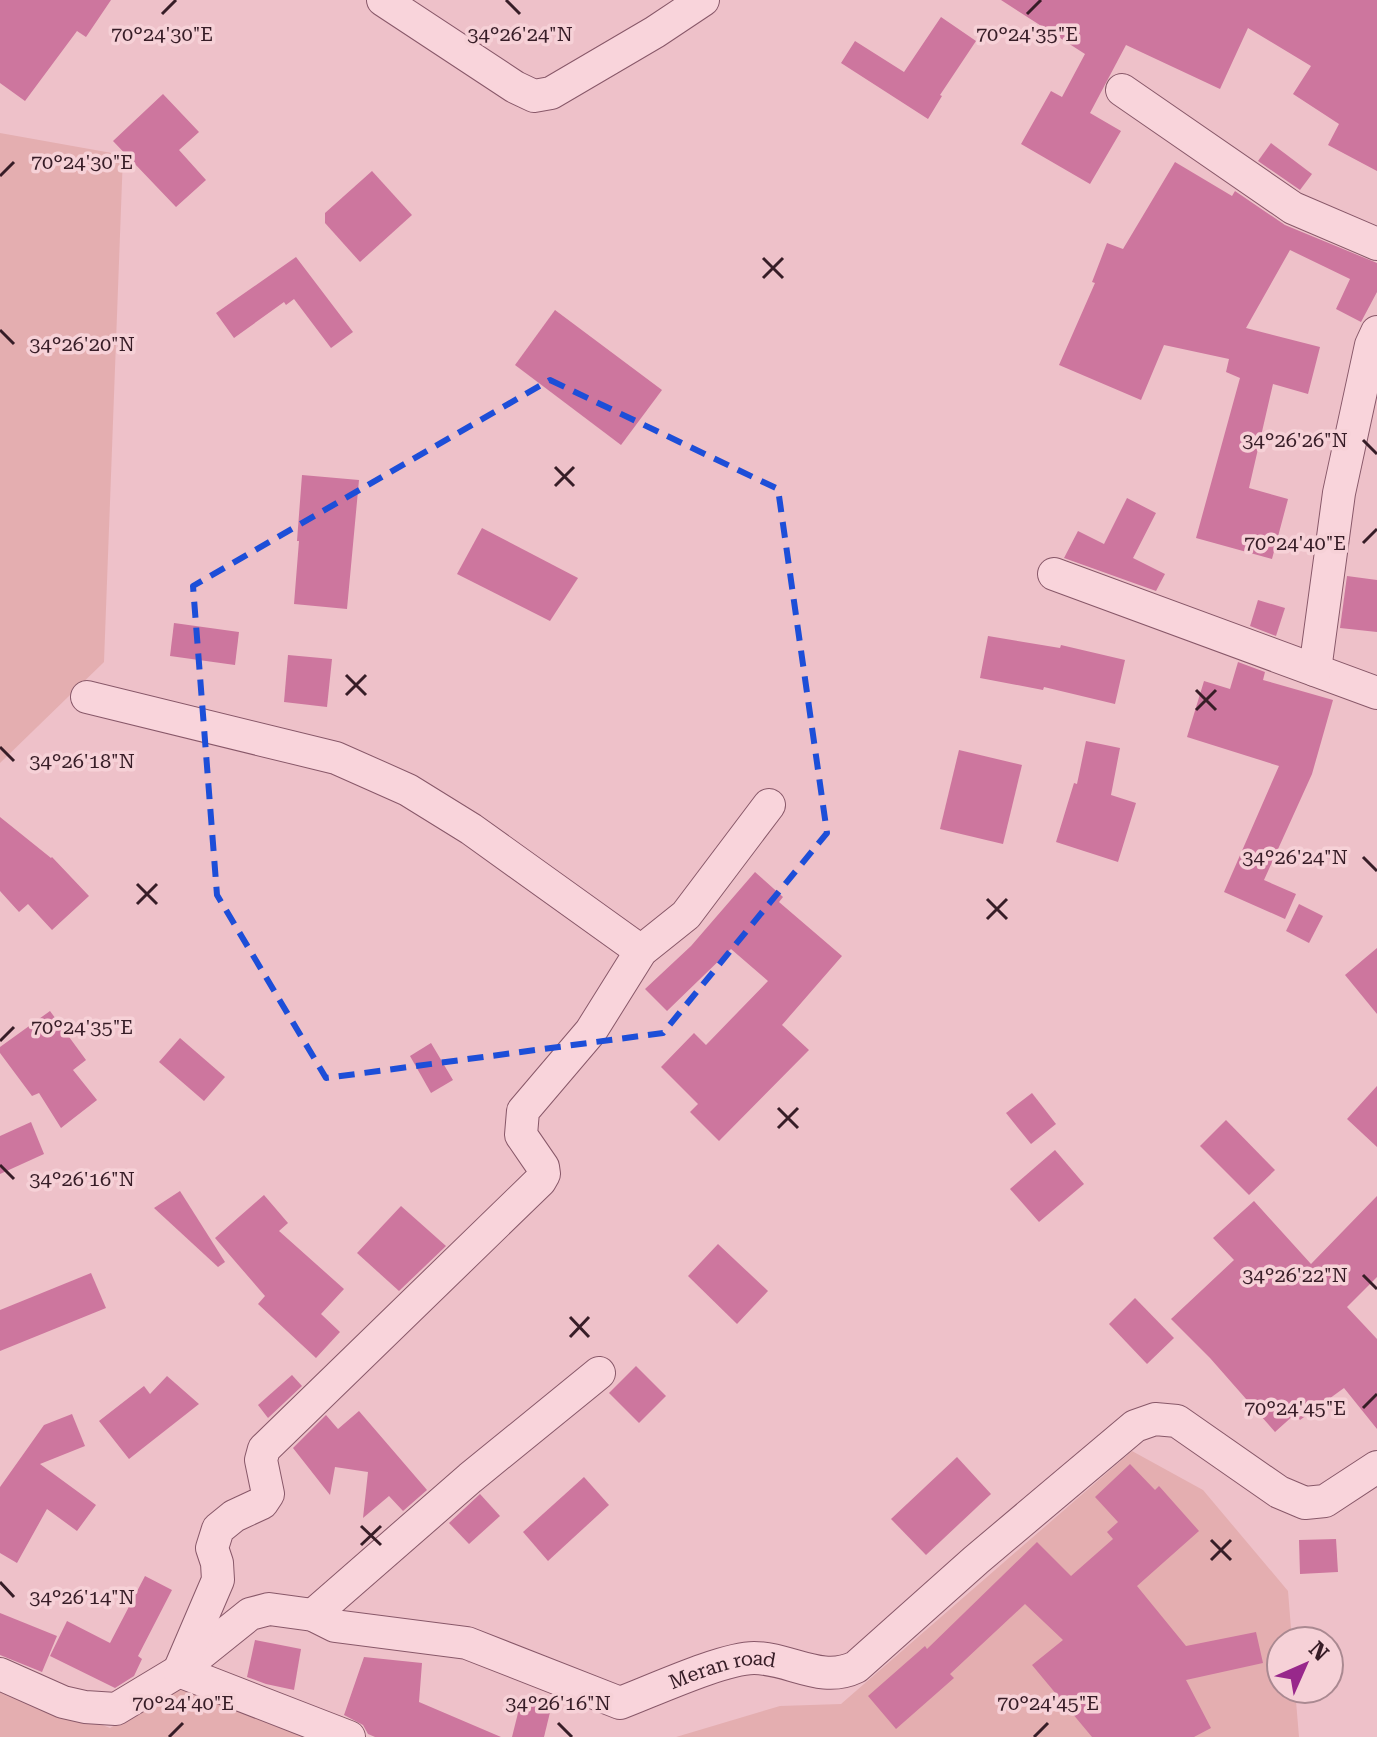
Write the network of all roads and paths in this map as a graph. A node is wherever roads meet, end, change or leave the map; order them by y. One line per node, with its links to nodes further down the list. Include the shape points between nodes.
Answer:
1 (383, 0): 2 (street, via 534,96 551,93)
2 (703, 0)
3 (1122, 90): 4 (street, via 1293,208)
4 (1377, 244)
5 (1377, 332): 7 (street, via 1339,493)
6 (1054, 574): 7 (street)
7 (1315, 670): 8 (street)
8 (1377, 693)
9 (87, 697): 11 (street, via 336,758 408,790)
10 (769, 805): 11 (street, via 686,915)
11 (641, 951): 15 (street, via 591,1031 523,1111 521,1135 543,1167 540,1181 264,1449 268,1494 218,1529 212,1548 218,1580)
12 (599, 1373): 14 (street)
13 (1377, 1467): 14 (street, Meran road, via 1325,1501 1305,1503 1279,1492 1177,1421 1155,1419 1135,1426 856,1667 842,1673 755,1658 620,1703 467,1643 335,1626)
14 (313, 1615): 15 (street, Meran road, via 269,1609 250,1614)
15 (179, 1671): 16 (street, Meran road, via 116,1709 63,1702); 17 (street)
16 (0, 1674)
17 (349, 1737)

